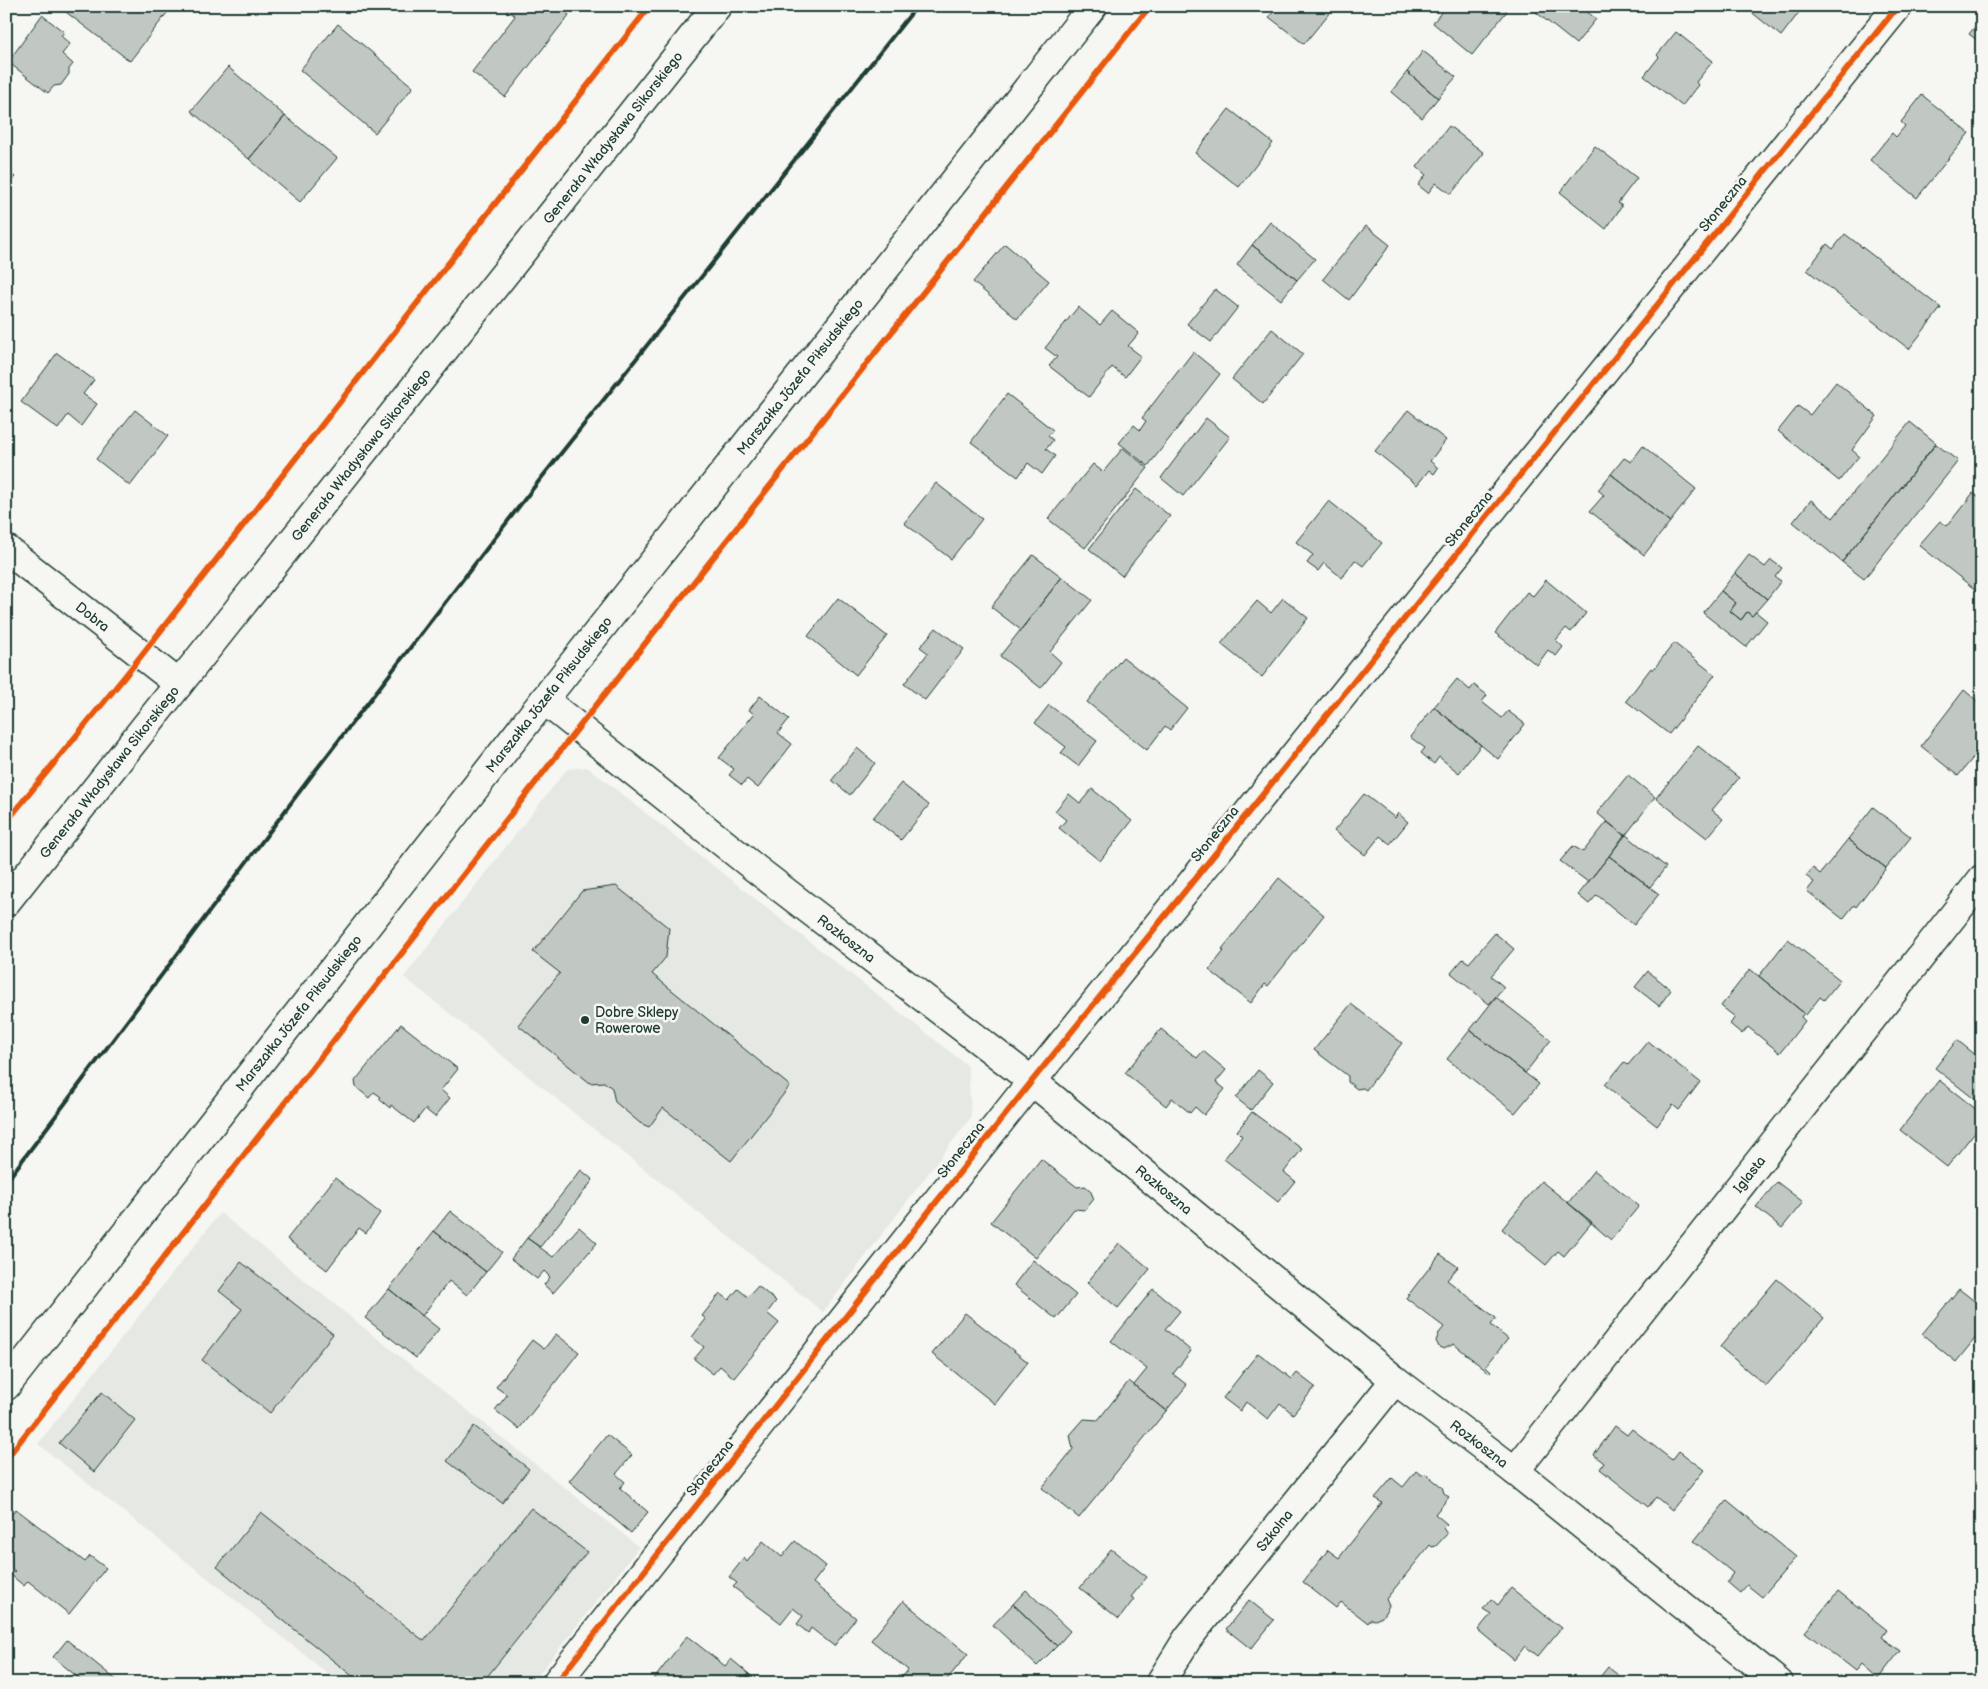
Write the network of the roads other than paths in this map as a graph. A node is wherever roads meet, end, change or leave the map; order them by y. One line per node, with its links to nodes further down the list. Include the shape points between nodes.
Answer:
1 (717, 6): 5 (street, Generała Władysława Sikorskiego)
2 (1093, 6): 6 (street, Marszałka Józefa Piłsudskiego)
3 (1898, 6): 9 (street, Słoneczna)
4 (6, 549): 5 (street, Dobra)
5 (179, 684): 8 (street, Generała Władysława Sikorskiego)
6 (544, 700): 9 (street, Rozkoszna, via 756,869); 11 (street, Marszałka Józefa Piłsudskiego)
7 (1982, 879): 12 (street, Iglasta)
8 (6, 902)
9 (1032, 1081): 10 (street, Rozkoszna); 13 (street, Słoneczna)
10 (1394, 1380): 12 (street, Rozkoszna); 14 (street, Szkolna, via 1188,1638)
11 (6, 1386)
12 (1515, 1471): 15 (street, Rozkoszna)
13 (556, 1683)
14 (1160, 1683)
15 (1779, 1683)

